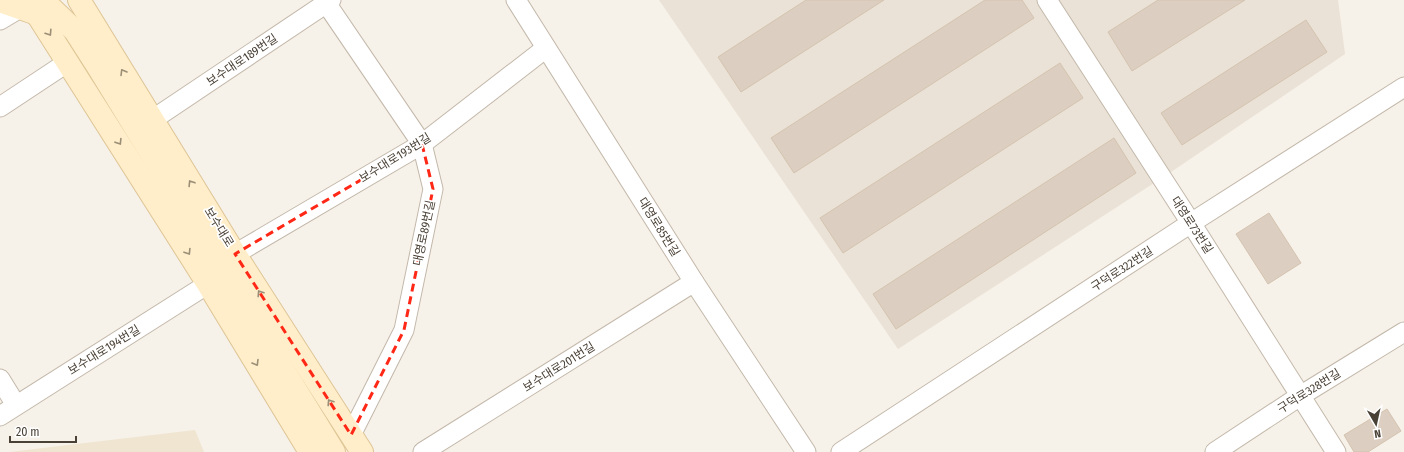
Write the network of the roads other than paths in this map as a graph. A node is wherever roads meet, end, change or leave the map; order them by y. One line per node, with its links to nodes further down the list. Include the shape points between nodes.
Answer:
1 (79, 0): 11 (main road, 보수대로, one-way to 1)
2 (516, 0): 7 (street, 대영로85번길)
3 (1047, 0): 13 (street, 대영로73번길)
4 (327, 1): 11 (street, 보수대로189번길); 12 (street, 대영로89번길)
5 (25, 5): 6 (street); 8 (main road, one-way to 8); 24 (main road, via 46,3 75,31)
6 (0, 20)
7 (546, 48): 12 (street, 보수대로193번길); 15 (street, 대영로85번길)
8 (68, 62): 10 (street); 16 (main road, one-way to 16)
9 (1404, 87): 13 (street, 구덕로322번길)
10 (0, 107)
11 (152, 120): 14 (main road, 보수대로, one-way to 11)
12 (422, 144): 14 (street, 보수대로193번길); 22 (street, 대영로89번길, via 433,189 404,330)
13 (1191, 223): 19 (street, 대영로73번길); 27 (street, 구덕로322번길)
14 (235, 254): 22 (main road, 보수대로, one-way to 14)
15 (694, 282): 25 (street, 보수대로201번길); 26 (street, 대영로85번길)
16 (208, 284): 20 (street, 보수대로194번길); 23 (main road, one-way to 23)
17 (1404, 332): 19 (street, 구덕로328번길)
18 (0, 379): 20 (street)
19 (1300, 396): 28 (street, 구덕로328번길); 29 (street, 대영로73번길)
20 (16, 405): 21 (street, 보수대로194번길)
21 (0, 416)
22 (357, 444)
23 (310, 452)
24 (334, 452)
25 (423, 452)
26 (806, 452)
27 (841, 452)
28 (1215, 452)
29 (1336, 452)

